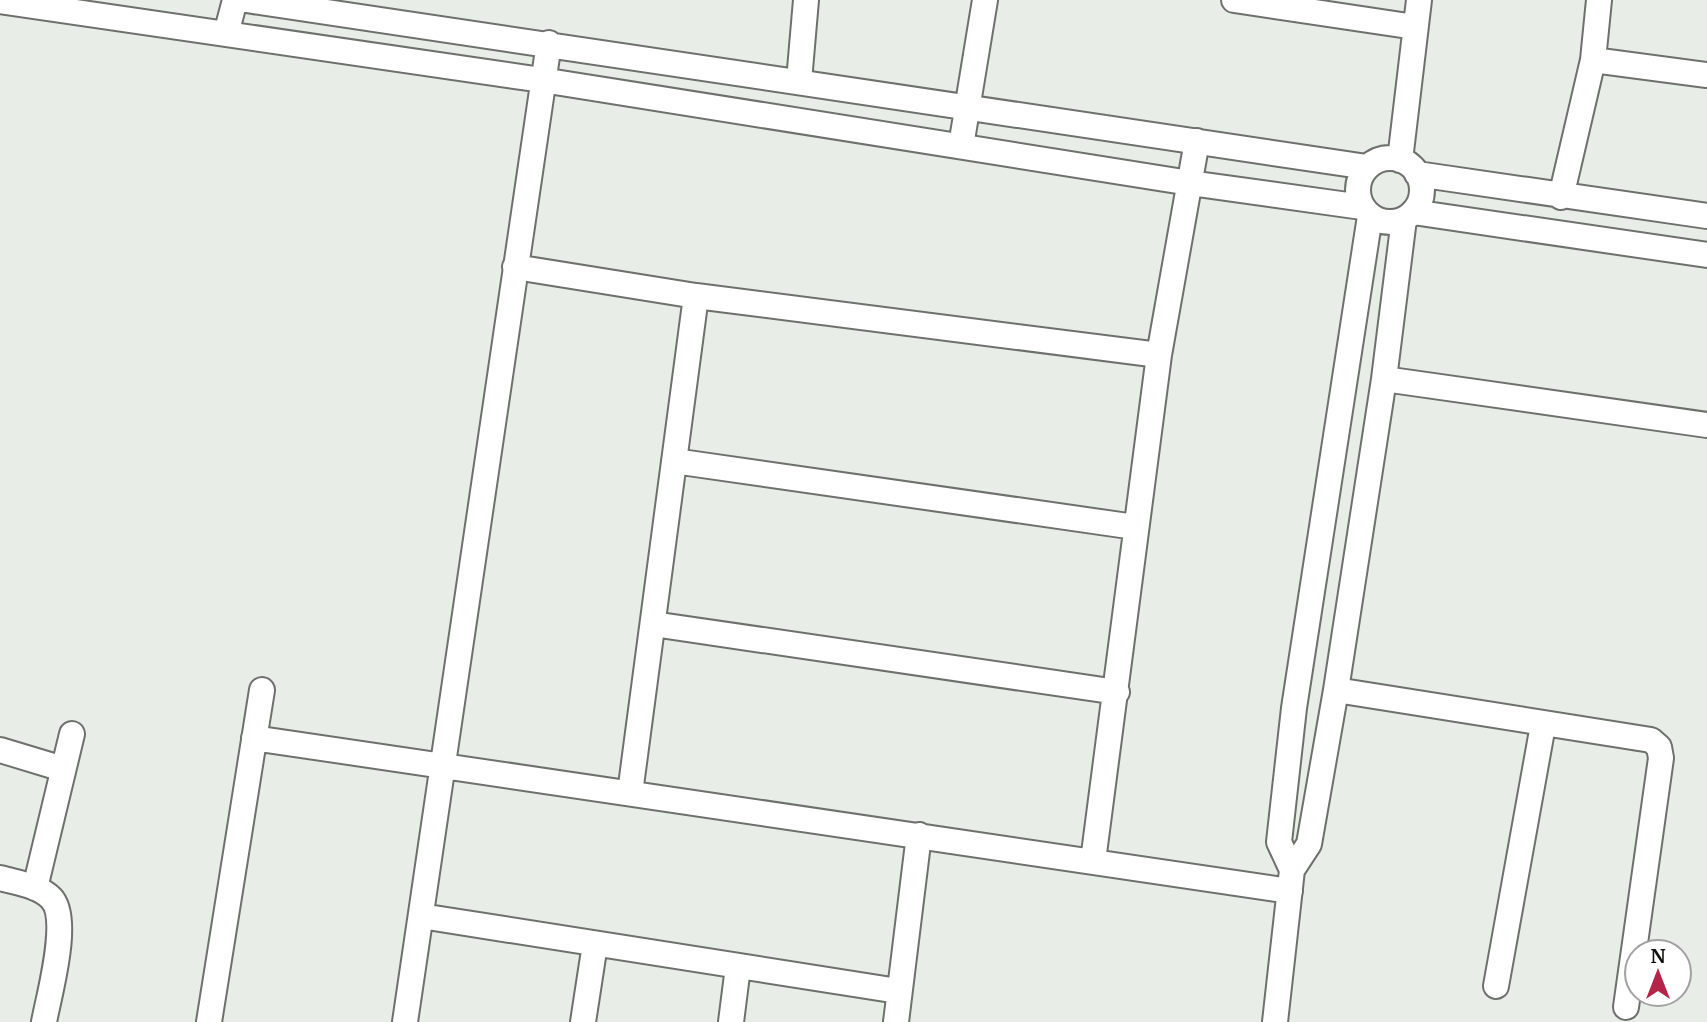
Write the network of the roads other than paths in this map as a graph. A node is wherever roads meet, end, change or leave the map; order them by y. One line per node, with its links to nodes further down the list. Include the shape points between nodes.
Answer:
1 (235, 0): 10 (street)
2 (246, 0): 11 (street)
3 (806, 0): 15 (street)
4 (985, 0): 16 (street)
5 (1234, 0): 9 (street)
6 (1419, 0): 9 (street)
7 (1599, 0): 12 (street)
8 (0, 1): 10 (street)
9 (1415, 27): 20 (street)
10 (226, 34): 14 (street)
11 (549, 43): 14 (street); 15 (street)
12 (1593, 60): 13 (street); 22 (street)
13 (1707, 75)
14 (542, 80): 18 (street); 27 (street)
15 (799, 81): 16 (street)
16 (967, 106): 17 (street); 18 (street)
17 (1197, 141): 19 (street); 21 (street)
18 (961, 146): 21 (street)
19 (1367, 167): 20 (street, via 1383,159); 23 (street, via 1358,186)
20 (1409, 167): 22 (street); 24 (street, via 1421,194)
21 (1191, 183): 23 (street); 29 (street)
22 (1561, 197): 25 (street)
23 (1366, 211): 24 (street, via 1387,222); 48 (street, via 1279,842)
24 (1408, 215): 26 (street); 30 (street)
25 (1707, 216)
26 (1707, 255)
27 (515, 267): 28 (street); 42 (street)
28 (696, 296): 29 (street); 32 (street)
29 (1159, 355): 33 (street)
30 (1384, 379): 31 (street); 36 (street)
31 (1707, 425)
32 (674, 461): 33 (street); 34 (street)
33 (1135, 527): 37 (street)
34 (653, 624): 37 (street); 44 (street)
35 (262, 690): 40 (street)
36 (1336, 690): 38 (street); 48 (street, via 1309,844)
37 (1118, 692): 46 (street)
38 (1544, 725): 51 (street, via 1651,740 1659,747); 54 (street)
39 (72, 734): 43 (street)
40 (254, 738): 42 (street); 57 (street)
41 (0, 750): 43 (street)
42 (441, 763): 44 (street); 50 (street)
43 (63, 769): 49 (street)
44 (630, 793): 45 (street)
45 (919, 835): 46 (street); 55 (street)
46 (1093, 861): 48 (street)
47 (0, 878): 49 (street)
48 (1291, 881): 62 (street)
49 (35, 888): 56 (street, via 52,898 61,927)
50 (421, 916): 52 (street); 58 (street)
51 (1636, 938)
52 (595, 944): 53 (street); 59 (street)
53 (738, 967): 55 (street); 60 (street)
54 (1496, 986)
55 (898, 991): 61 (street)
56 (44, 1022)
57 (209, 1022)
58 (405, 1022)
59 (583, 1022)
60 (731, 1022)
61 (896, 1022)
62 (1275, 1022)

